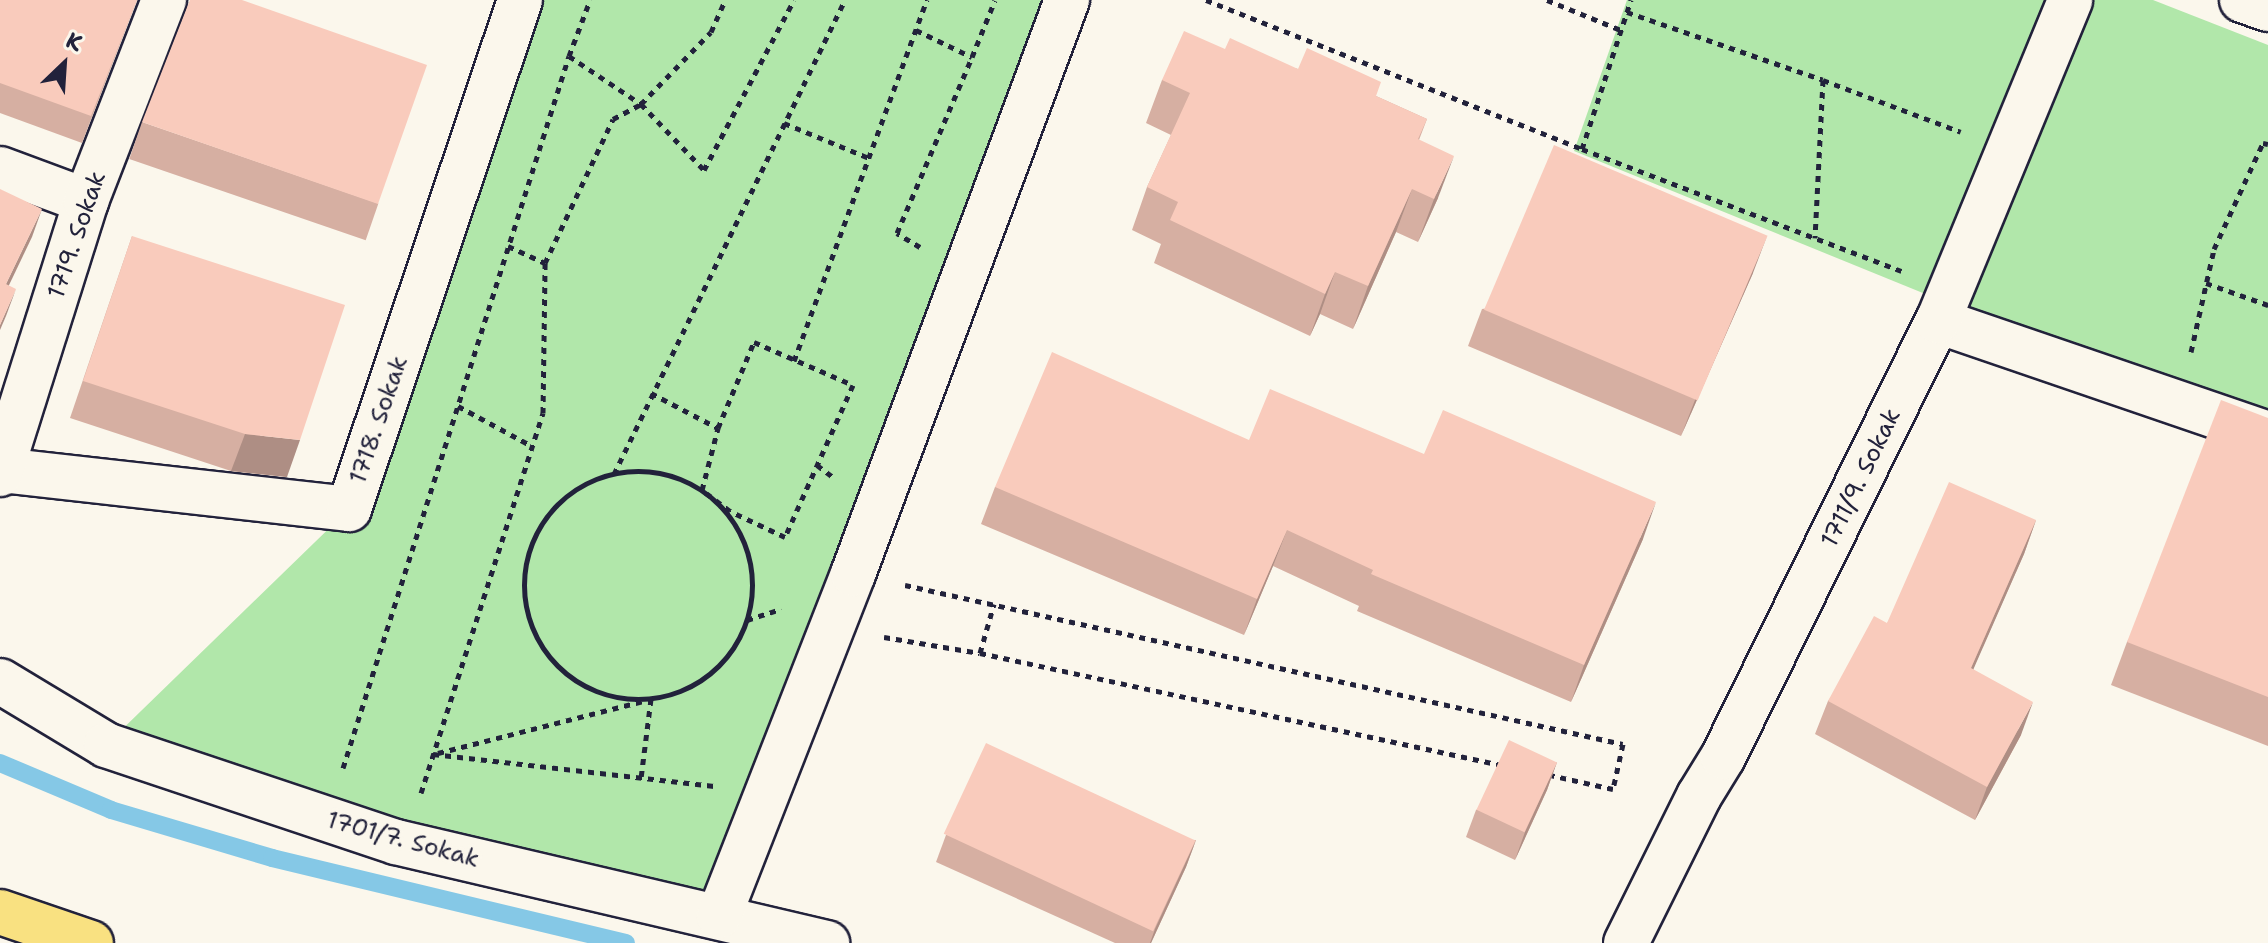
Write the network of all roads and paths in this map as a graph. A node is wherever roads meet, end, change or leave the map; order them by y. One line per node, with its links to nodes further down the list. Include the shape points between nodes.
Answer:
1 (164, 0): 28 (street, 1719. Sokak)
2 (520, 0): 42 (street, 1718. Sokak, via 349,509)
3 (590, 0): 19 (path)
4 (725, 0): 21 (path, via 711,32)
5 (794, 0): 21 (path, via 704,170)
6 (845, 0): 22 (path)
7 (927, 0): 17 (path)
8 (995, 0): 17 (path, via 972,57)
9 (1067, 0): 45 (street)
10 (1206, 0): 24 (path)
11 (1547, 0): 18 (path)
12 (1631, 0): 16 (path)
13 (2070, 0): 25 (street, 1711/9. Sokak)
14 (2242, 0): 15 (street)
15 (2268, 9)
16 (1627, 12): 18 (path); 20 (path)
17 (916, 30): 26 (path)
18 (1621, 30): 24 (path)
19 (569, 56): 21 (path); 30 (path)
20 (1823, 80): 25 (path); 29 (path)
21 (641, 104): 31 (path, via 613,119)
22 (784, 123): 26 (path); 36 (path)
23 (2268, 144): 32 (path, via 2263,143 2214,249)
24 (1582, 149): 29 (path)
25 (2008, 149): 33 (street, 1711/9. Sokak)
26 (869, 158): 35 (path)
27 (0, 169): 28 (street)
28 (86, 201): 42 (street, 1719. Sokak)
29 (1815, 238): 33 (path)
30 (508, 246): 31 (path); 38 (path)
31 (545, 263): 41 (path, via 543,413)
32 (2206, 283): 34 (path); 37 (path)
33 (1944, 305): 37 (street); 67 (street, 1711/9. Sokak)
34 (2268, 305)
35 (794, 361): 39 (path, via 754,342); 44 (path, via 853,385 785,537 730,511)
36 (651, 393): 39 (path); 43 (path)
37 (2179, 403): 40 (street)
38 (458, 406): 41 (path); 56 (path, via 341,772)
39 (718, 428): 44 (path)
40 (2268, 434)
41 (532, 446): 53 (path)
42 (1, 472)
43 (614, 474): 44 (path, via 659,473); 52 (path, via 578,488 549,513 530,546 523,584 529,623 548,656 576,682 612,696)
44 (702, 490): 48 (path, via 728,515 746,548 752,584)
45 (853, 574): 46 (path); 49 (street)
46 (994, 604): 50 (path); 55 (path, via 1623,744 1613,789)
47 (788, 607): 48 (path)
48 (747, 620): 52 (path, via 733,649 711,674 682,691)
49 (831, 628): 50 (path); 64 (street)
50 (980, 653): 54 (path)
51 (0, 681): 62 (street, 1701/7. Sokak, via 106,745)
52 (651, 699): 53 (path); 57 (path)
53 (433, 754): 57 (path); 60 (path)
54 (1505, 765)
55 (1536, 772)
56 (355, 775)
57 (641, 778): 59 (path)
58 (408, 787): 60 (path)
59 (717, 787)
60 (422, 791): 61 (path); 62 (path)
61 (437, 794)
62 (396, 842): 64 (street, 1701/7. Sokak)
63 (0, 912): 65 (highway)
64 (719, 916): 66 (street, 1701/7. Sokak)
65 (91, 943)
66 (827, 943)
67 (1626, 943)

